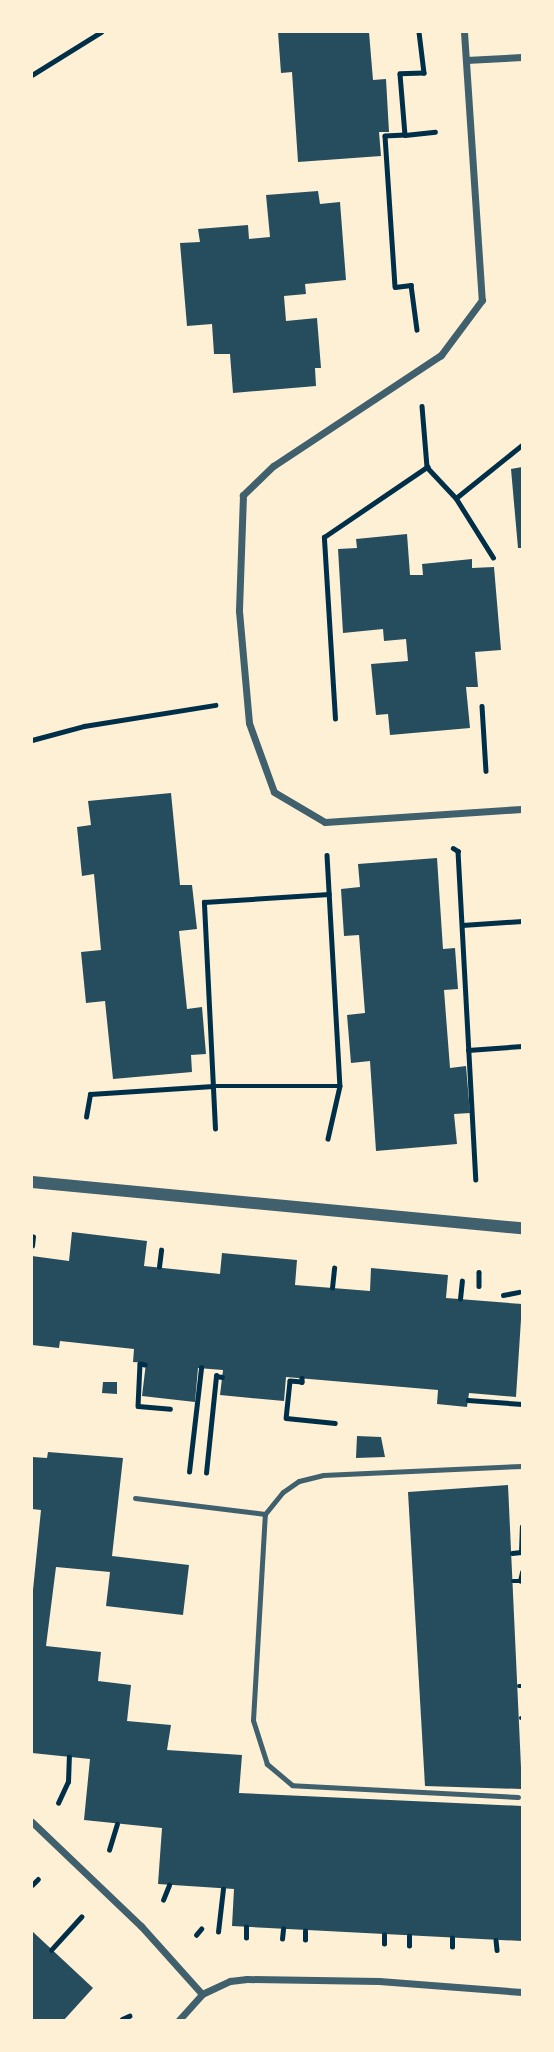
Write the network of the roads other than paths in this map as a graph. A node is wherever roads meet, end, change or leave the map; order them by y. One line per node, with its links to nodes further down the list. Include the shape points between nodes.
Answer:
1 (464, 32): 3 (street)
2 (523, 57): 3 (street)
3 (466, 60): 4 (street, via 482,300 440,355 273,466 243,495 239,611 249,723 274,792 325,822)
4 (523, 809)
5 (32, 1182): 6 (street)
6 (523, 1228)
7 (523, 1466): 9 (lane, via 323,1475 299,1481)
8 (135, 1498): 9 (lane)
9 (265, 1514): 10 (lane, via 253,1720 267,1765 292,1785 314,1789)
10 (517, 1797)
11 (32, 1822): 13 (street, via 141,1926)
12 (521, 1990): 13 (street, via 247,1979)
13 (202, 1994): 14 (street)
14 (178, 2021)

